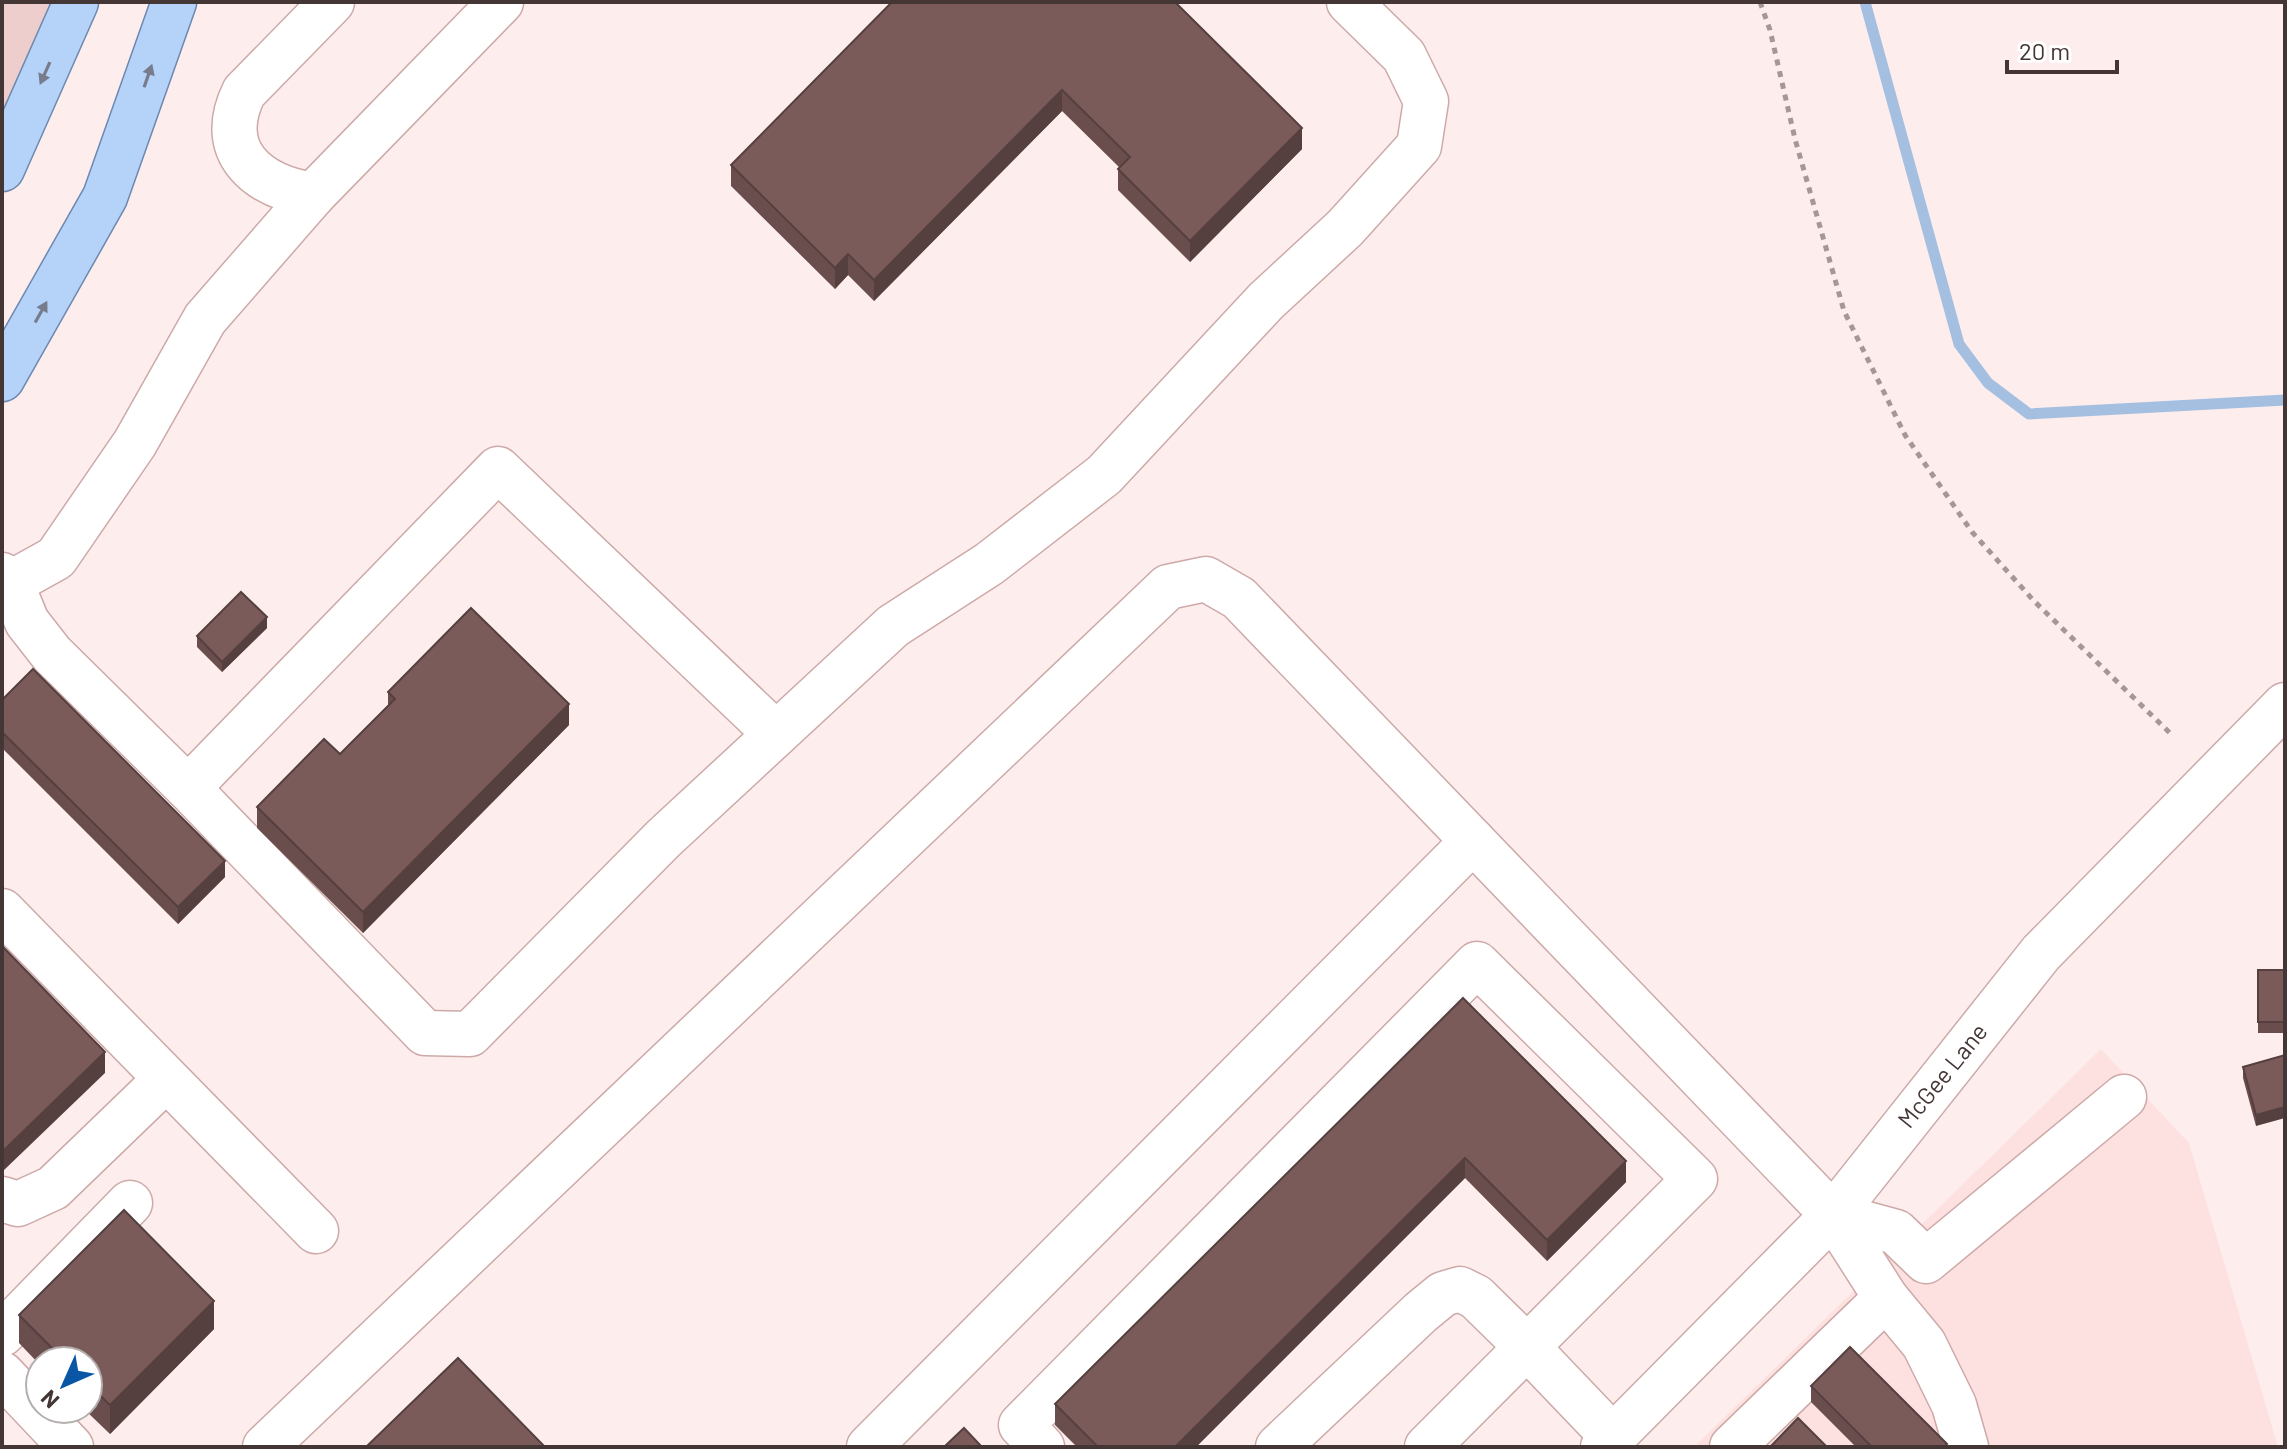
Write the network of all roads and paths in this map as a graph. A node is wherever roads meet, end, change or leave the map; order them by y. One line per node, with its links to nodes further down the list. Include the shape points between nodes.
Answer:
1 (76, 2): 7 (main road, one-way to 7)
2 (174, 2): 9 (main road, one-way to 2, via 105,197)
3 (332, 2): 8 (street, via 244,92 235,109 233,130 245,163 281,187)
4 (501, 2): 8 (street)
5 (1349, 2): 12 (street, via 1404,56 1426,101 1419,146 1104,475 989,564 893,626)
6 (1760, 2): 13 (path, via 1844,311 1905,435 1972,532 2034,601)
7 (2, 169)
8 (313, 195): 10 (street, via 205,319 135,443 56,558)
9 (2, 379)
10 (6, 579): 14 (street, via 27,622 52,654)
11 (2285, 705): 21 (street, McGee Lane, via 2041,953)
12 (776, 734): 14 (street, via 664,838 470,1034 425,1033); 14 (street, via 498,469)
13 (2172, 735)
14 (188, 788)
15 (1473, 841): 21 (street); 29 (street, via 1239,598 1206,579 1168,587); 30 (street)
16 (2, 911): 17 (street)
17 (165, 1080): 19 (street, via 53,1188 18,1204); 22 (street)
18 (2124, 1097): 21 (street, via 1926,1261 1896,1232)
19 (2, 1199)
20 (130, 1203): 24 (street)
21 (1833, 1215): 23 (street); 27 (street, McGee Lane)
22 (316, 1231)
23 (1886, 1298): 34 (street); 35 (street, via 1924,1344 1954,1405)
24 (2, 1334)
25 (1527, 1347): 27 (street); 31 (street, via 1695,1179 1477,964 1021,1425); 32 (street, via 1476,1297 1460,1289 1443,1294); 33 (street)
26 (2, 1374): 28 (street)
27 (1608, 1442)
28 (71, 1447)
29 (265, 1447)
30 (869, 1447)
31 (1042, 1447)
32 (1278, 1447)
33 (1427, 1447)
34 (1732, 1447)
35 (1966, 1447)

